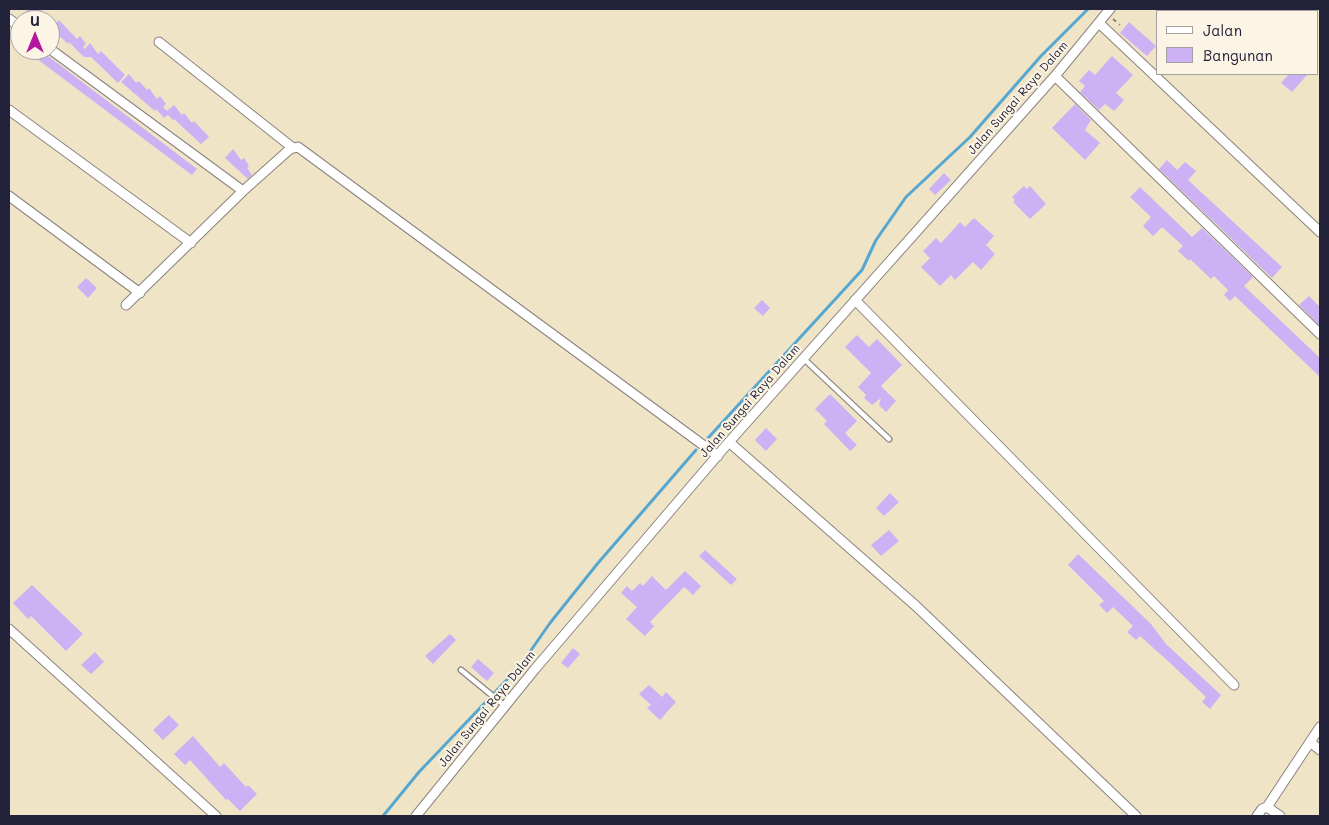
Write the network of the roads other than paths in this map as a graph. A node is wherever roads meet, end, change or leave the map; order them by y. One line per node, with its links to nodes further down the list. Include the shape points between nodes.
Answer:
1 (1110, 9): 2 (street, Jalan Sungai Raya Dalam)
2 (1100, 23): 5 (street, Jalan Sungai Raya Dalam); 10 (street)
3 (159, 42): 7 (street)
4 (60, 56): 8 (street)
5 (1055, 76): 13 (street, Jalan Sungai Raya Dalam); 15 (street)
6 (9, 110): 11 (street)
7 (293, 148): 8 (street); 19 (street, via 306,152)
8 (243, 191): 11 (street)
9 (9, 196): 12 (street)
10 (1320, 232)
11 (191, 243): 12 (street)
12 (140, 292): 14 (street)
13 (855, 300): 16 (street, Jalan Sungai Raya Dalam); 22 (street)
14 (126, 305)
15 (1320, 334)
16 (803, 358): 17 (lane); 18 (street, Jalan Sungai Raya Dalam)
17 (889, 439)
18 (729, 442): 19 (street, Jalan Sungai Raya Dalam); 30 (street, via 916,606)
19 (718, 456): 23 (street, Jalan Sungai Raya Dalam)
20 (9, 629): 28 (street)
21 (461, 670): 23 (lane)
22 (1234, 685)
23 (505, 706): 29 (street, Jalan Sungai Raya Dalam)
24 (1320, 727): 25 (street)
25 (1310, 742): 26 (street); 27 (street)
26 (1320, 750)
27 (1267, 807): 31 (street); 32 (street)
28 (216, 816)
29 (416, 816)
30 (1136, 816)
31 (1257, 816)
32 (1280, 816)

